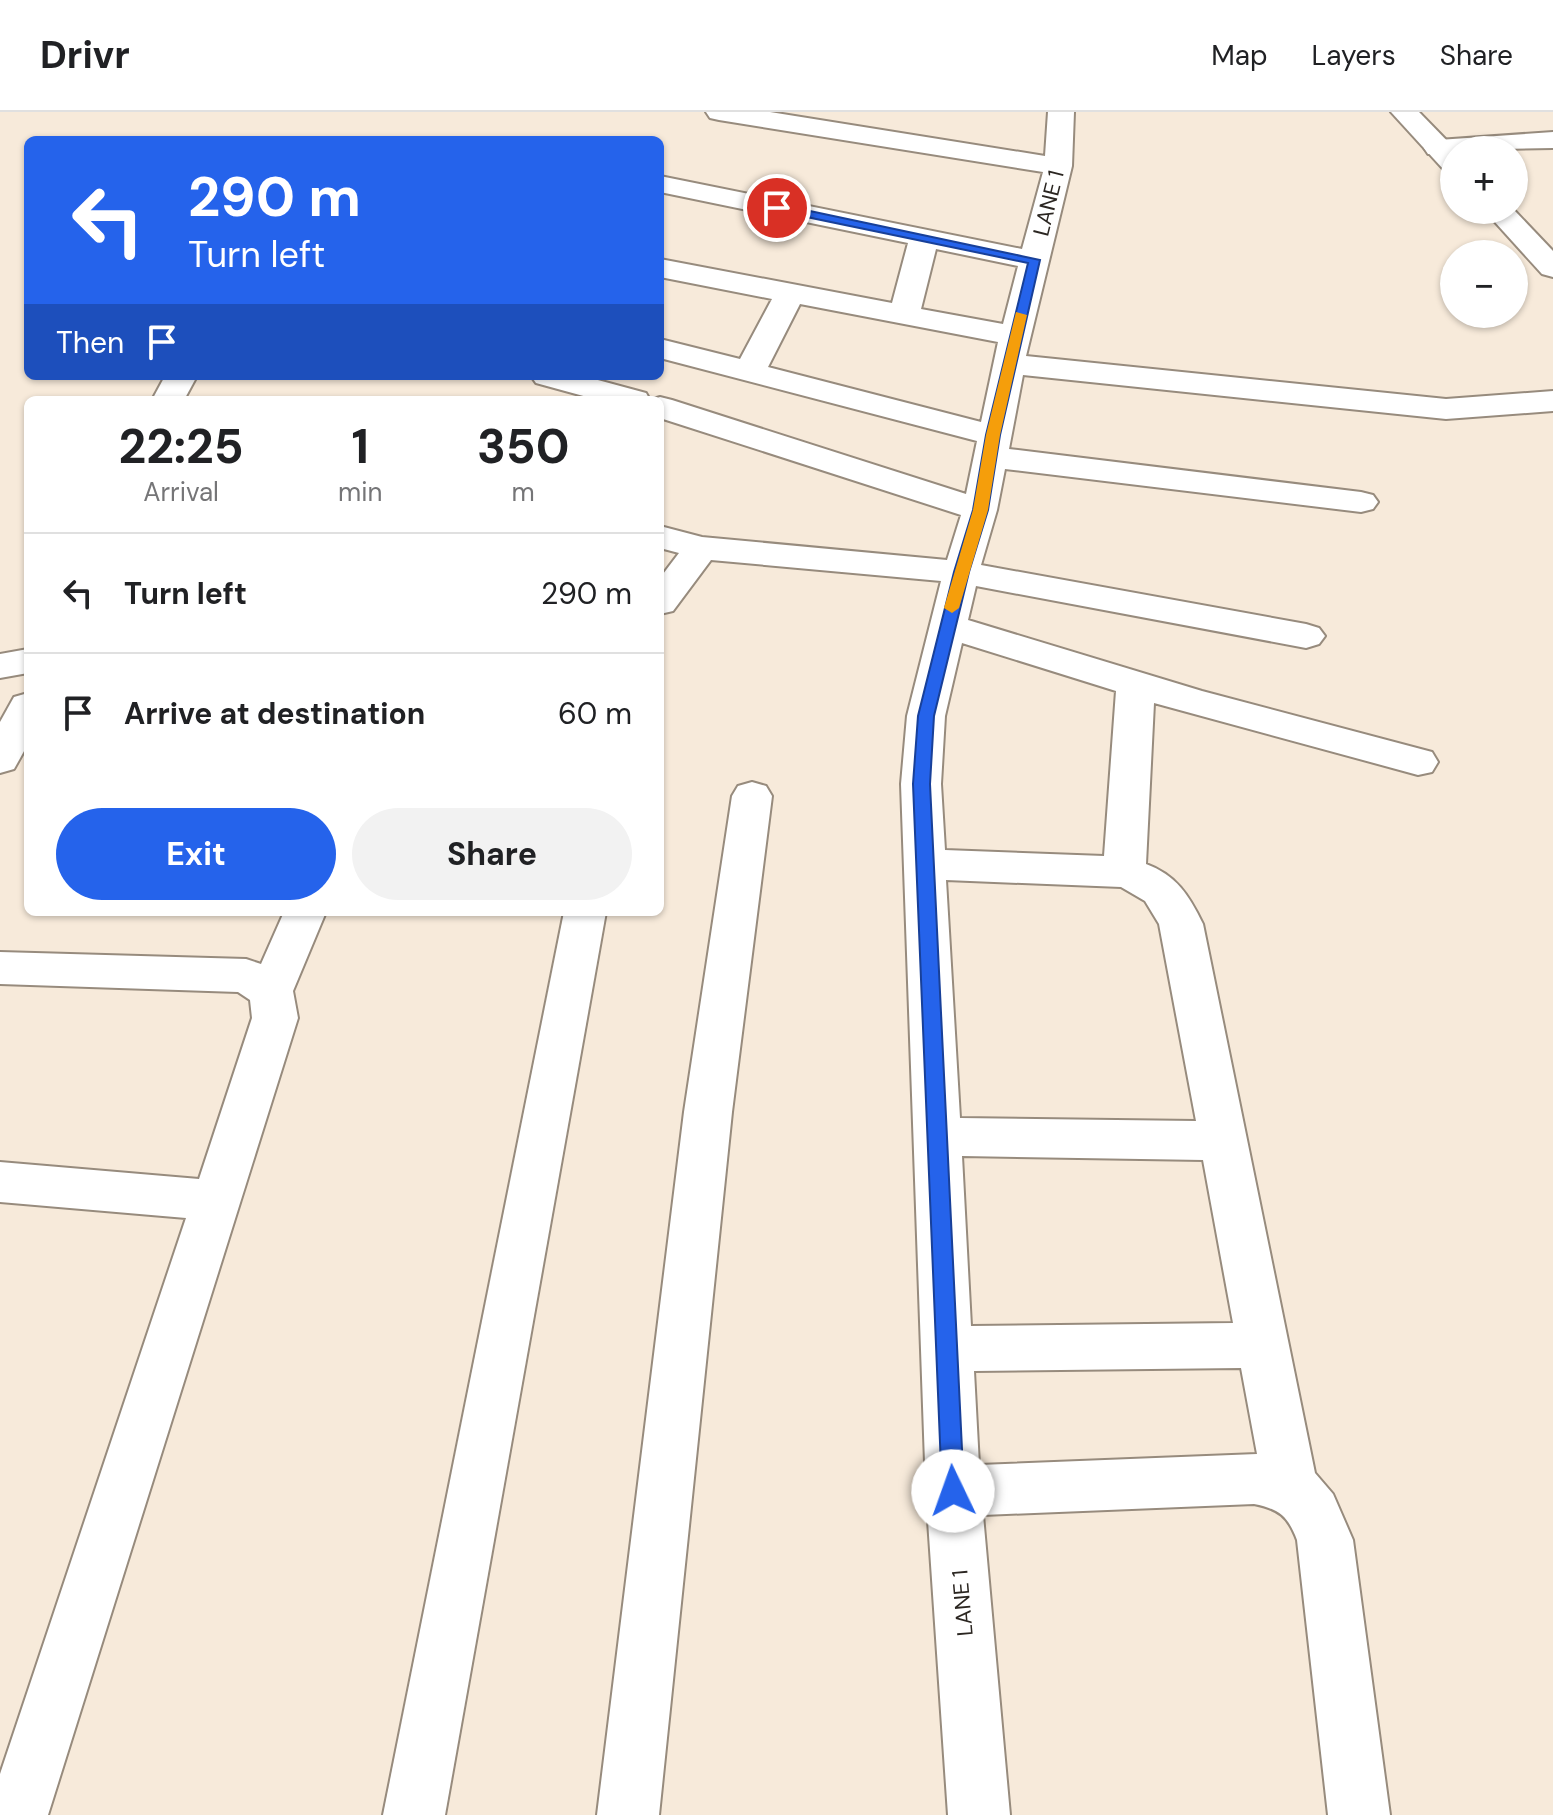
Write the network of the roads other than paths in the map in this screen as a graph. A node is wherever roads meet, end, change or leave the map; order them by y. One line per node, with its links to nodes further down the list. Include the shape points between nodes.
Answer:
1 (719, 112): 7 (main road)
2 (1061, 112): 7 (main road, LANE 1)
3 (1404, 112): 6 (main road)
4 (1553, 140): 5 (main road)
5 (1528, 144)
6 (1440, 150)
7 (1058, 166): 11 (main road, LANE 1)
8 (664, 185): 10 (main road)
9 (1511, 224): 12 (main road)
10 (924, 238): 11 (main road); 15 (main road)
11 (1034, 260): 17 (main road, LANE 1)
12 (1553, 268)
13 (664, 269): 14 (main road)
14 (790, 293): 15 (main road); 18 (main road)
15 (904, 315): 17 (main road)
16 (664, 349): 18 (main road)
17 (1013, 350): 21 (main road, via 1407,406 1446,409); 23 (main road, LANE 1)
18 (750, 371): 23 (main road)
19 (562, 380): 20 (main road)
20 (620, 396)
21 (1553, 401)
22 (664, 408): 25 (main road)
23 (991, 446): 24 (main road); 25 (main road, LANE 1)
24 (1361, 502)
25 (980, 510): 28 (main road, LANE 1)
26 (664, 538): 27 (main road)
27 (701, 548): 28 (main road); 29 (main road)
28 (961, 572): 30 (main road, LANE 1); 31 (main road)
29 (664, 598)
30 (947, 626): 34 (main road); 39 (main road, LANE 1, via 926,716 921,784)
31 (1306, 636)
32 (24, 662): 33 (main road)
33 (0, 666)
34 (1136, 685): 37 (main road); 40 (main road)
35 (24, 714): 36 (main road)
36 (0, 760)
37 (1418, 762)
38 (752, 796): 55 (main road, via 708,1112)
39 (924, 864): 40 (main road); 45 (main road, LANE 1)
40 (1124, 872): 46 (main road, via 1152,881 1171,901 1181,924)
41 (303, 916): 44 (main road)
42 (584, 916): 54 (main road)
43 (0, 968): 44 (main road, via 246,976)
44 (271, 991): 48 (main road, via 275,1018)
45 (936, 1137): 46 (main road); 50 (main road, LANE 1)
46 (1223, 1141): 49 (main road)
47 (0, 1182): 48 (main road)
48 (215, 1200): 53 (main road)
49 (1263, 1345): 50 (main road); 51 (main road)
50 (946, 1349): 52 (main road, LANE 1)
51 (1290, 1485): 52 (main road, via 1254,1479); 57 (main road, via 1313,1507 1325,1540)
52 (953, 1491): 56 (main road, LANE 1)
53 (17, 1815)
54 (414, 1815)
55 (628, 1815)
56 (979, 1815)
57 (1359, 1815)

